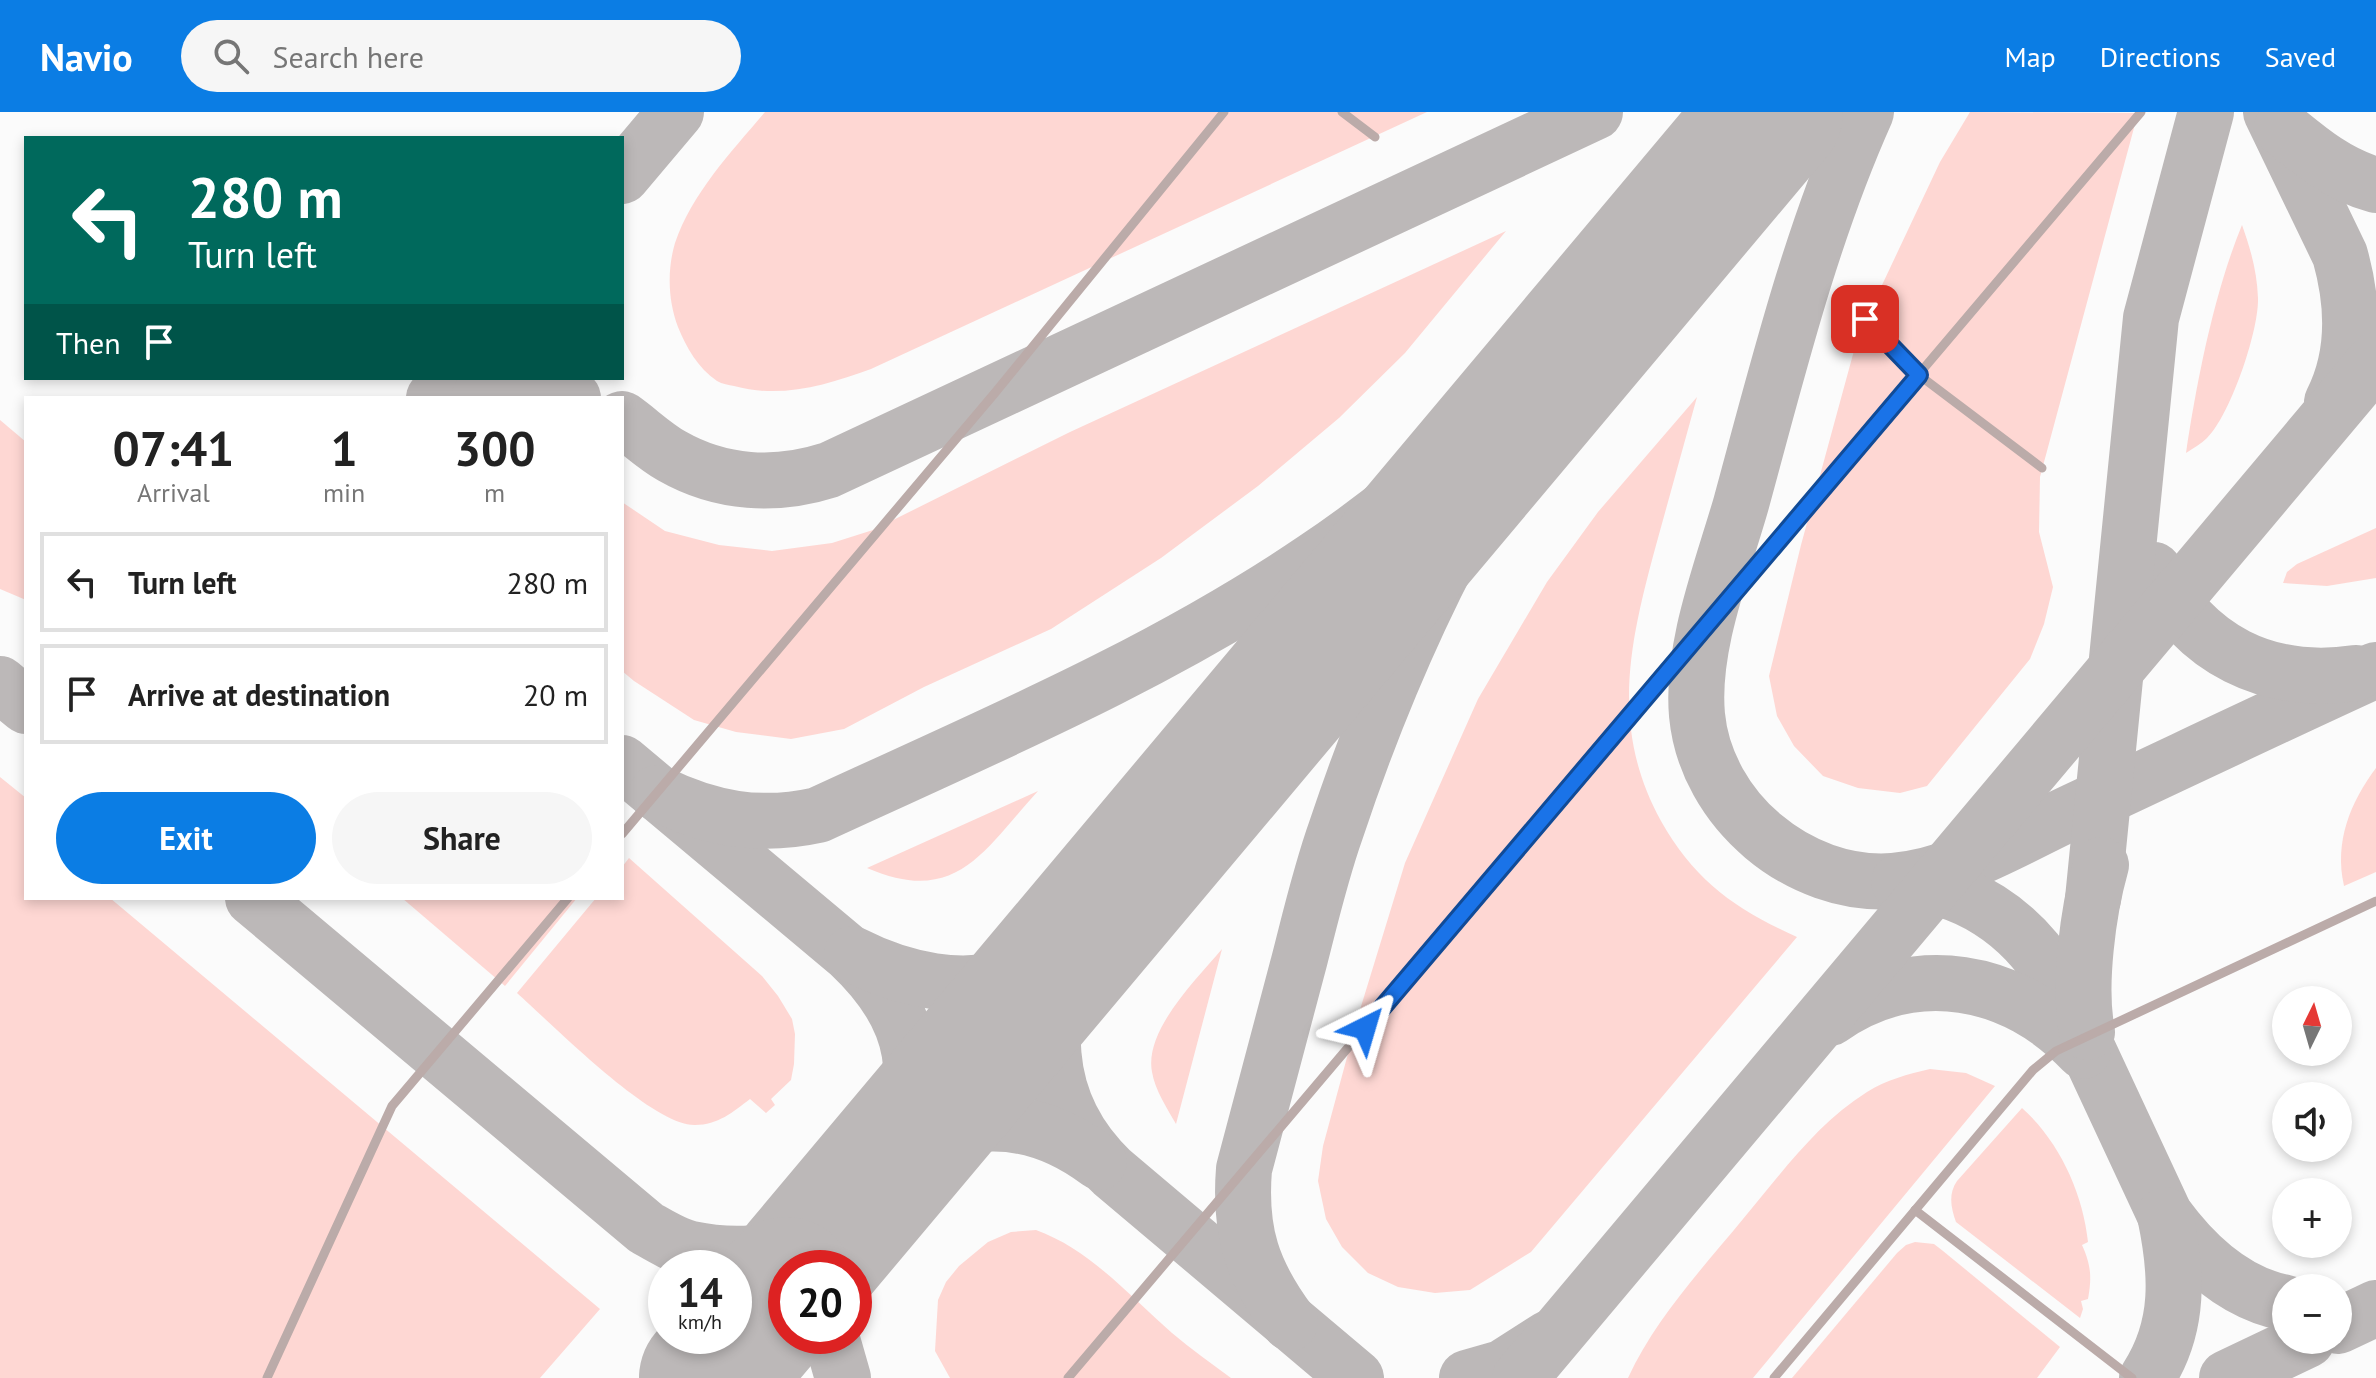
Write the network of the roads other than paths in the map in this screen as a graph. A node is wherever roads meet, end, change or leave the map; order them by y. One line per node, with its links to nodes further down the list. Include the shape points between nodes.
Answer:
1 (1224, 112): 8 (lane)
2 (1342, 112): 4 (lane)
3 (2141, 112): 6 (lane)
4 (1375, 137)
5 (1865, 319): 6 (lane)
6 (1919, 375): 7 (lane); 13 (lane)
7 (2042, 468)
8 (624, 832)
9 (566, 900): 12 (lane, via 392,1106)
10 (2376, 901): 11 (lane, via 2056,1051 2033,1070)
11 (1915, 1210): 14 (lane); 15 (lane)
12 (267, 1378)
13 (1068, 1378)
14 (1774, 1378)
15 (2132, 1378)

